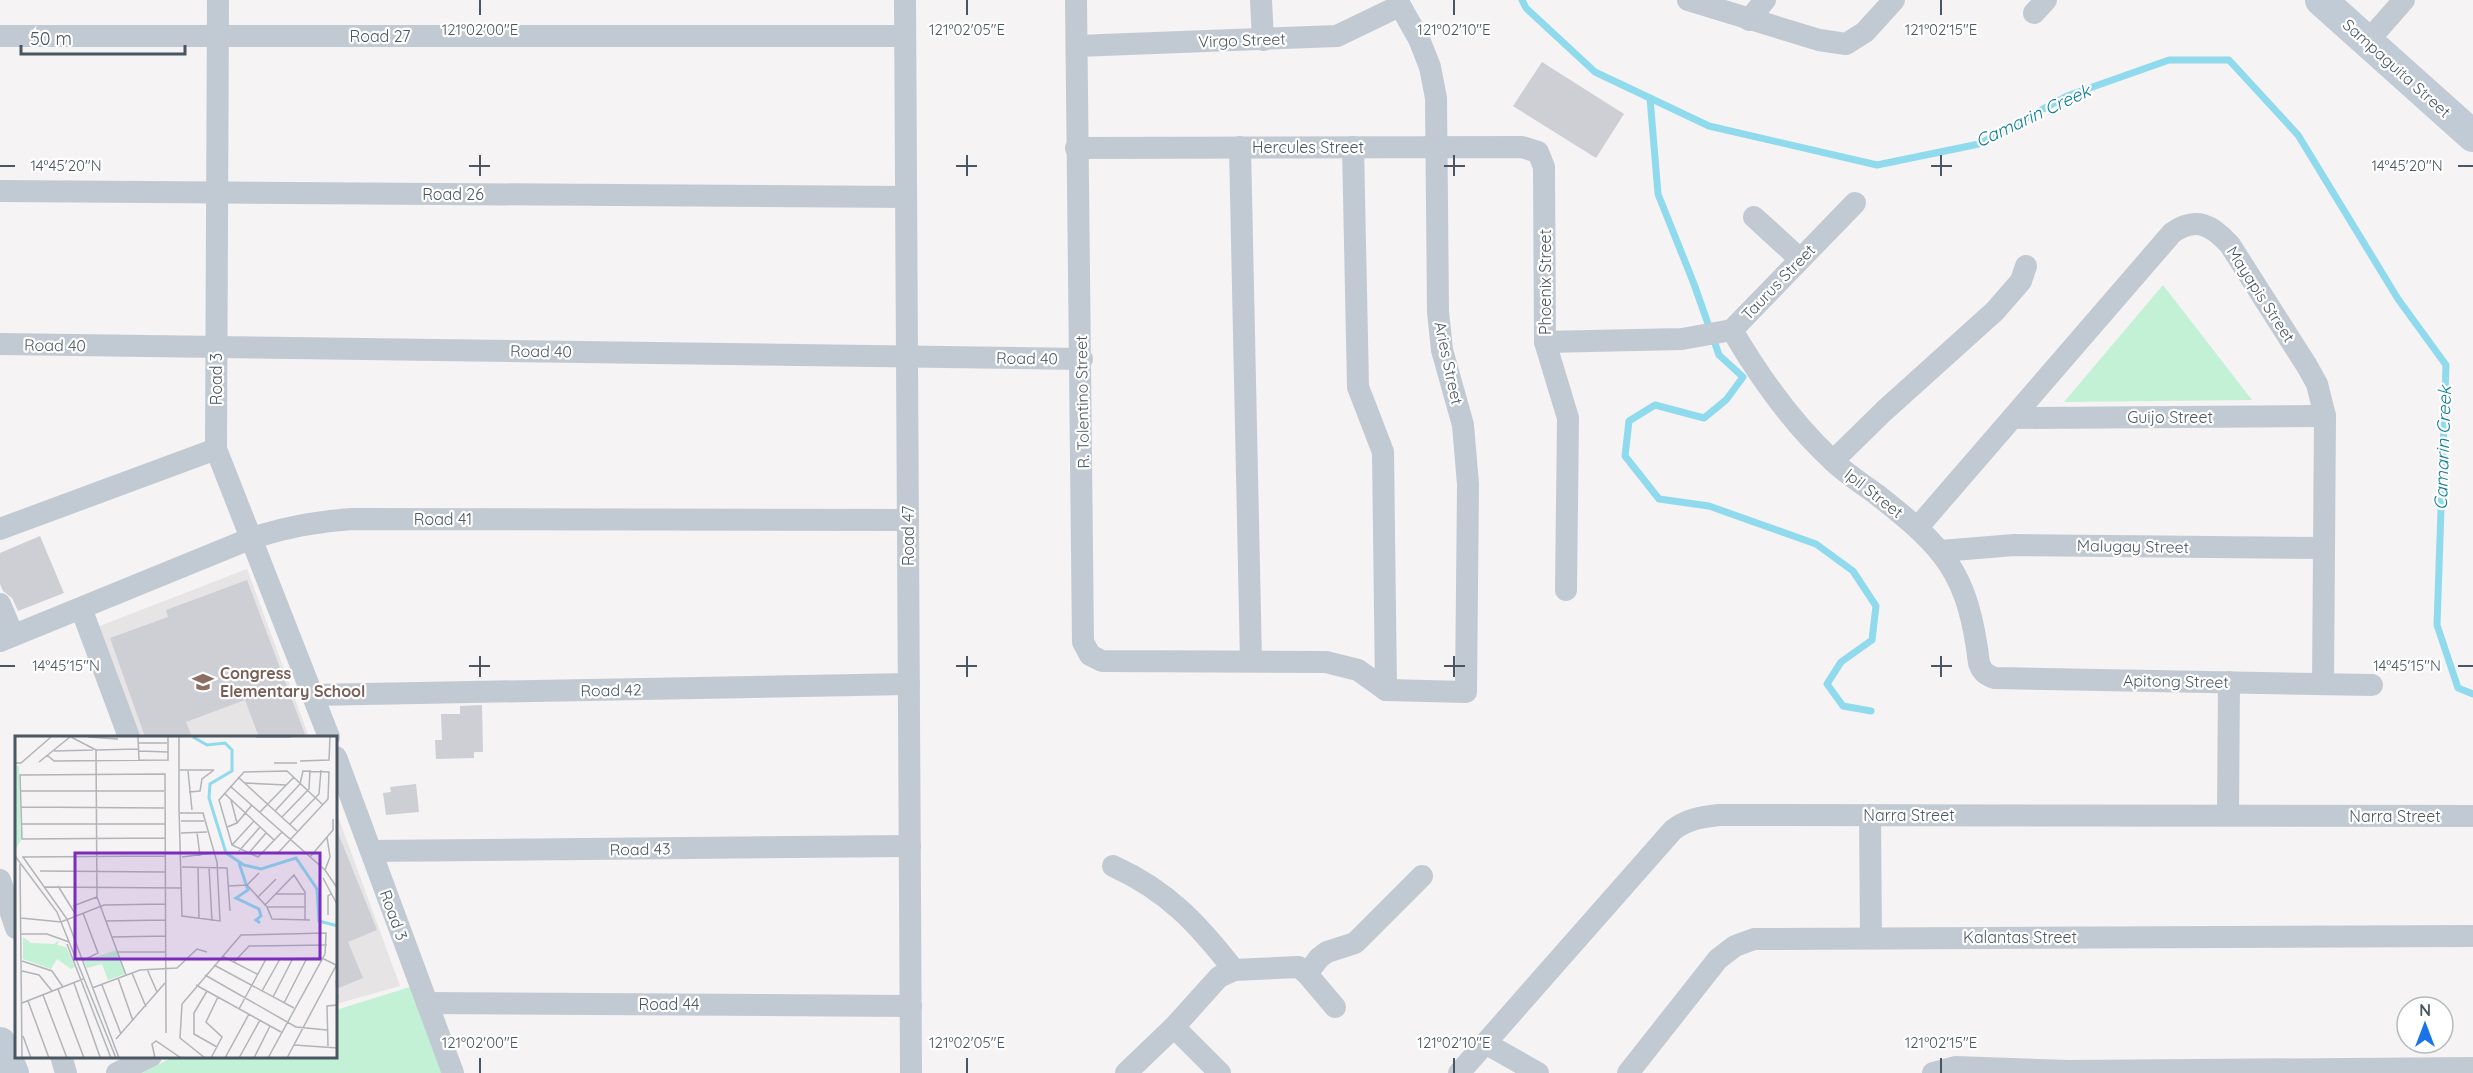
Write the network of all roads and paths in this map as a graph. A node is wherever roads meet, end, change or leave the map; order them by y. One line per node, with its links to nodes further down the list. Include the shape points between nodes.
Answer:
1 (218, 0): 13 (street, Road 3)
2 (905, 0): 14 (street, Road 47)
3 (1076, 0): 17 (street)
4 (1261, 0): 15 (street)
5 (1688, 0): 11 (street)
6 (1765, 0): 11 (street)
7 (1894, 0): 11 (street, via 1865,32 1846,44)
8 (2321, 0): 16 (street, Sampaguita Street)
9 (2404, 0): 16 (street)
10 (1398, 3): 15 (street, Virgo Street, via 1337,36); 19 (street, Aries Street, via 1430,67 1436,98)
11 (1749, 20)
12 (0, 36): 13 (street, Road 27)
13 (218, 36): 14 (street, Road 27); 25 (street, Road 3)
14 (905, 36): 26 (street, Road 47)
15 (1263, 40): 17 (street, Virgo Street)
16 (2367, 42): 18 (street, Sampaguita Street)
17 (1077, 46): 22 (street)
18 (2473, 136)
19 (1437, 146): 21 (street, Hercules Street); 23 (street, Hercules Street, via 1522,147); 57 (street, Aries Street, via 1438,312 1442,350 1463,425 1468,484 1466,692)
20 (1240, 147): 21 (street, Hercules Street); 22 (street, Hercules Street); 51 (street)
21 (1353, 147): 57 (street, via 1358,387 1383,452)
22 (1076, 148): 36 (street, R. Tolentino Street)
23 (1538, 152): 32 (street, Phoenix Street, via 1544,167)
24 (0, 191): 25 (street, Road 26)
25 (218, 192): 26 (street, Road 26); 34 (street, Road 3)
26 (906, 197): 35 (street, Road 47)
27 (1855, 203): 29 (street, Taurus Street)
28 (1754, 217): 29 (street)
29 (1800, 260): 31 (street, Taurus Street)
30 (2026, 266): 40 (street, via 2021,281 1995,311)
31 (1732, 330): 32 (street, Taurus Street, via 1682,339); 40 (street, Ipil Street, via 1771,392)
32 (1545, 342): 47 (street, Phoenix Street, via 1568,418)
33 (0, 344): 34 (street, Road 40)
34 (216, 347): 35 (street, Road 40); 39 (street, Road 3)
35 (907, 356): 36 (street, Road 40); 41 (street, Road 47)
36 (1082, 358): 51 (street, R. Tolentino Street, via 1083,642 1090,655 1102,661)
37 (2325, 416): 38 (street, Guijo Street); 38 (street, Mayapis Street, via 2317,384 2230,245 2220,233 2196,224 2182,226 2172,233); 45 (street, Mayapis Street)
38 (2014, 418): 42 (street, Mayapis Street)
39 (216, 449): 43 (street); 44 (street, Road 3)
40 (1833, 461): 42 (street, Ipil Street)
41 (908, 520): 44 (street, Road 41, via 353,519 287,526); 54 (street, Road 47)
42 (1918, 527): 46 (street, Ipil Street)
43 (0, 529)
44 (252, 538): 49 (street, Road 41); 58 (street, Road 3)
45 (2324, 548): 46 (street, Malugay Street, via 2014,545); 55 (street, Mayapis Street)
46 (1941, 551): 52 (street, Ipil Street, via 1961,585)
47 (1566, 590)
48 (0, 604): 50 (street)
49 (81, 608): 50 (street, Road 41); 59 (street)
50 (6, 638)
51 (1251, 661): 57 (street, via 1326,662 1358,670)
52 (1982, 671): 53 (street, Apitong Street, via 1995,678)
53 (2229, 682): 55 (street, Apitong Street); 63 (street)
54 (909, 684): 58 (street, Road 42); 65 (street, Road 47)
55 (2323, 684): 56 (street, Apitong Street)
56 (2372, 685)
57 (1386, 690)
58 (313, 695): 60 (street, Road 3)
59 (129, 736)
60 (329, 736)
61 (338, 762): 66 (street, Road 3)
62 (1870, 815): 63 (street, Narra Street); 72 (street); 80 (street, Narra Street, via 1719,815 1682,823)
63 (2228, 816): 64 (street, Narra Street)
64 (2473, 816)
65 (910, 846): 66 (street, Road 43); 76 (street, Road 47)
66 (371, 851): 75 (street, Road 3)
67 (1113, 866): 73 (street, via 1142,879 1167,897 1203,930)
68 (1422, 876): 74 (street, via 1362,938 1352,946 1327,952)
69 (0, 880): 70 (street)
70 (15, 925)
71 (2473, 936): 72 (street, Kalantas Street)
72 (1871, 938): 96 (street, Kalantas Street, via 1754,939 1735,946 1718,959)
73 (1234, 970): 74 (street, via 1299,967); 78 (street, via 1219,977)
74 (1307, 974): 77 (street)
75 (426, 1003): 76 (street, Road 44); 90 (street, Road 3)
76 (911, 1006): 91 (street, Road 47)
77 (1335, 1007)
78 (1174, 1027): 92 (street); 93 (street)
79 (0, 1043): 87 (street)
80 (1485, 1043): 94 (street, Narra Street); 95 (street)
81 (62, 1058): 88 (street)
82 (147, 1058): 89 (street)
83 (2473, 1068): 85 (street)
84 (2200, 1071): 85 (street); 86 (street)
85 (2344, 1071)
86 (2067, 1072): 97 (street, via 1955,1067)
87 (13, 1073)
88 (66, 1073)
89 (117, 1073)
90 (453, 1073)
91 (911, 1073)
92 (1126, 1073)
93 (1220, 1073)
94 (1459, 1073)
95 (1538, 1073)
96 (1628, 1073)
97 (1933, 1073)

